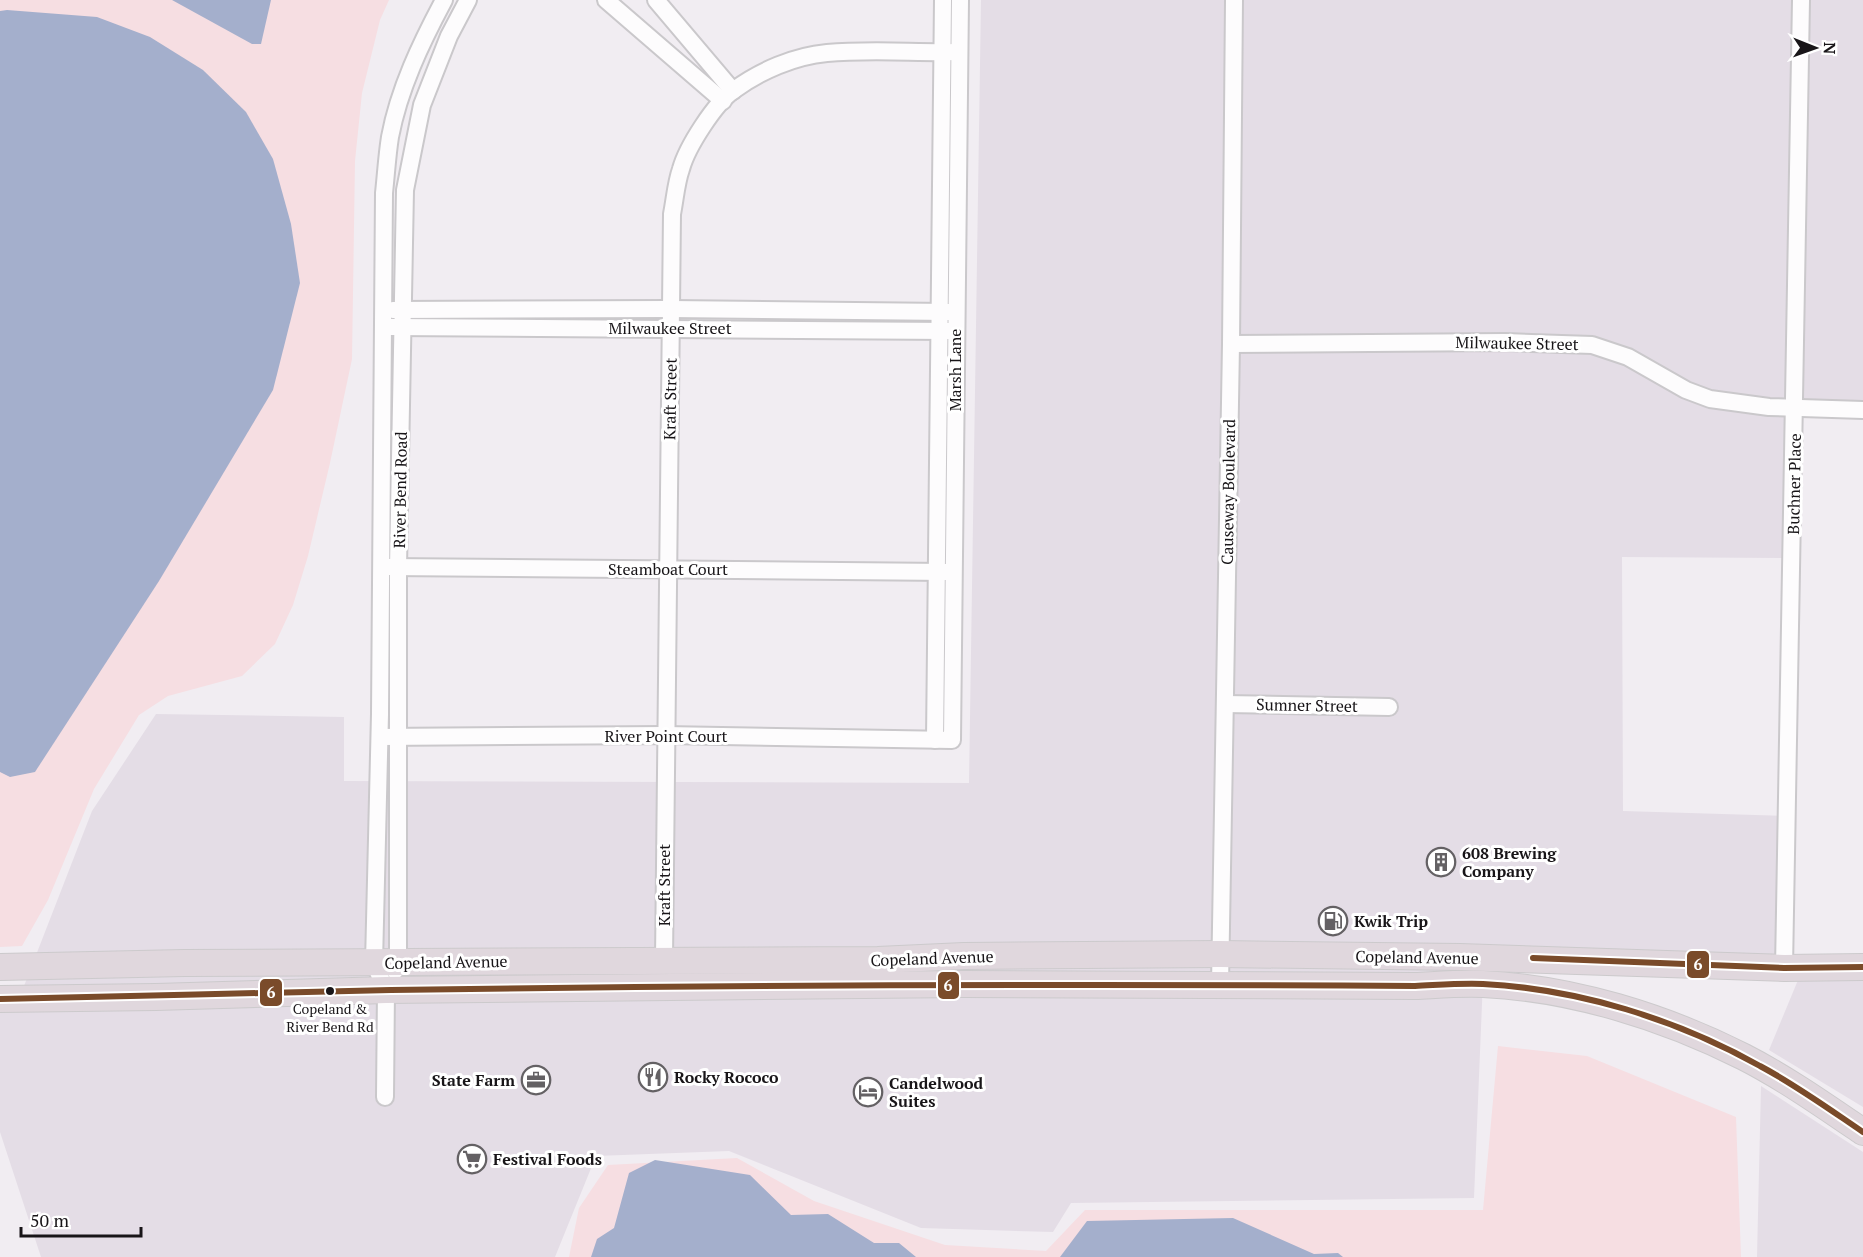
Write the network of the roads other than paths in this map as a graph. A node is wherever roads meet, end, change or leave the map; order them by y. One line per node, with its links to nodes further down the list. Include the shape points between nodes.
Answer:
1 (444, 0): 14 (street, River Bend Road, via 403,88 390,137 384,193)
2 (468, 0): 13 (street, River Bend Road, via 435,69 412,144 405,190)
3 (606, 0): 10 (street)
4 (656, 0): 10 (street)
5 (943, 0): 9 (street, Marsh Lane)
6 (960, 0): 9 (street, Marsh Lane)
7 (1234, 0): 17 (street, Causeway Boulevard)
8 (1802, 0): 18 (street, Buchner Place)
9 (951, 52): 10 (street, Kraft Street, via 825,53 775,68); 12 (street, Marsh Lane)
10 (728, 96): 11 (street, Kraft Street, via 697,135 681,168 672,214)
11 (671, 309): 12 (street, Milwaukee Street); 13 (street, Milwaukee Street); 15 (street, Kraft Street)
12 (948, 312): 16 (street, Marsh Lane)
13 (402, 318): 14 (street, Milwaukee Street); 15 (street, Milwaukee Street); 20 (street, River Bend Road)
14 (384, 319): 20 (street, River Bend Road)
15 (670, 328): 16 (street, Milwaukee Street); 21 (street, Kraft Street)
16 (948, 331): 22 (street, Marsh Lane)
17 (1231, 344): 18 (street, Milwaukee Street, via 1592,345 1628,357 1710,399); 23 (street, Causeway Boulevard)
18 (1795, 408): 19 (street, Milwaukee Street); 34 (street, Buchner Place)
19 (1863, 410)
20 (390, 567): 21 (street, Steamboat Court); 26 (street, River Bend Road); 27 (street, River Bend Road)
21 (668, 568): 22 (street, Steamboat Court); 25 (street, Kraft Street)
22 (946, 572): 28 (street, Marsh Lane)
23 (1225, 704): 24 (street, Sumner Street); 29 (street, Causeway Boulevard)
24 (1389, 707)
25 (665, 735): 26 (street, River Point Court); 28 (street, River Point Court); 30 (street, Kraft Street)
26 (399, 736): 27 (street, River Point Court); 32 (street, River Bend Road)
27 (380, 737): 32 (street, River Bend Road)
28 (944, 740)
29 (1220, 954): 31 (highway, Copeland Avenue); 34 (highway, Copeland Avenue, via 1530,958); 36 (street, Causeway Boulevard)
30 (664, 959): 31 (highway, Copeland Avenue); 32 (highway, Copeland Avenue)
31 (819, 960): 37 (highway, via 800,969 724,972 716,976)
32 (386, 963): 33 (highway, Copeland Avenue); 38 (street, River Bend Road)
33 (0, 967)
34 (1784, 968): 35 (highway, Copeland Avenue)
35 (1863, 968)
36 (1220, 985): 37 (highway, Copeland Avenue); 41 (highway, Copeland Avenue, via 1483,984 1553,993 1674,1026 1744,1057)
37 (709, 988): 38 (highway, Copeland Avenue)
38 (386, 990): 39 (highway, Copeland Avenue); 40 (street, River Bend Road)
39 (0, 999)
40 (385, 1096)
41 (1863, 1132)

